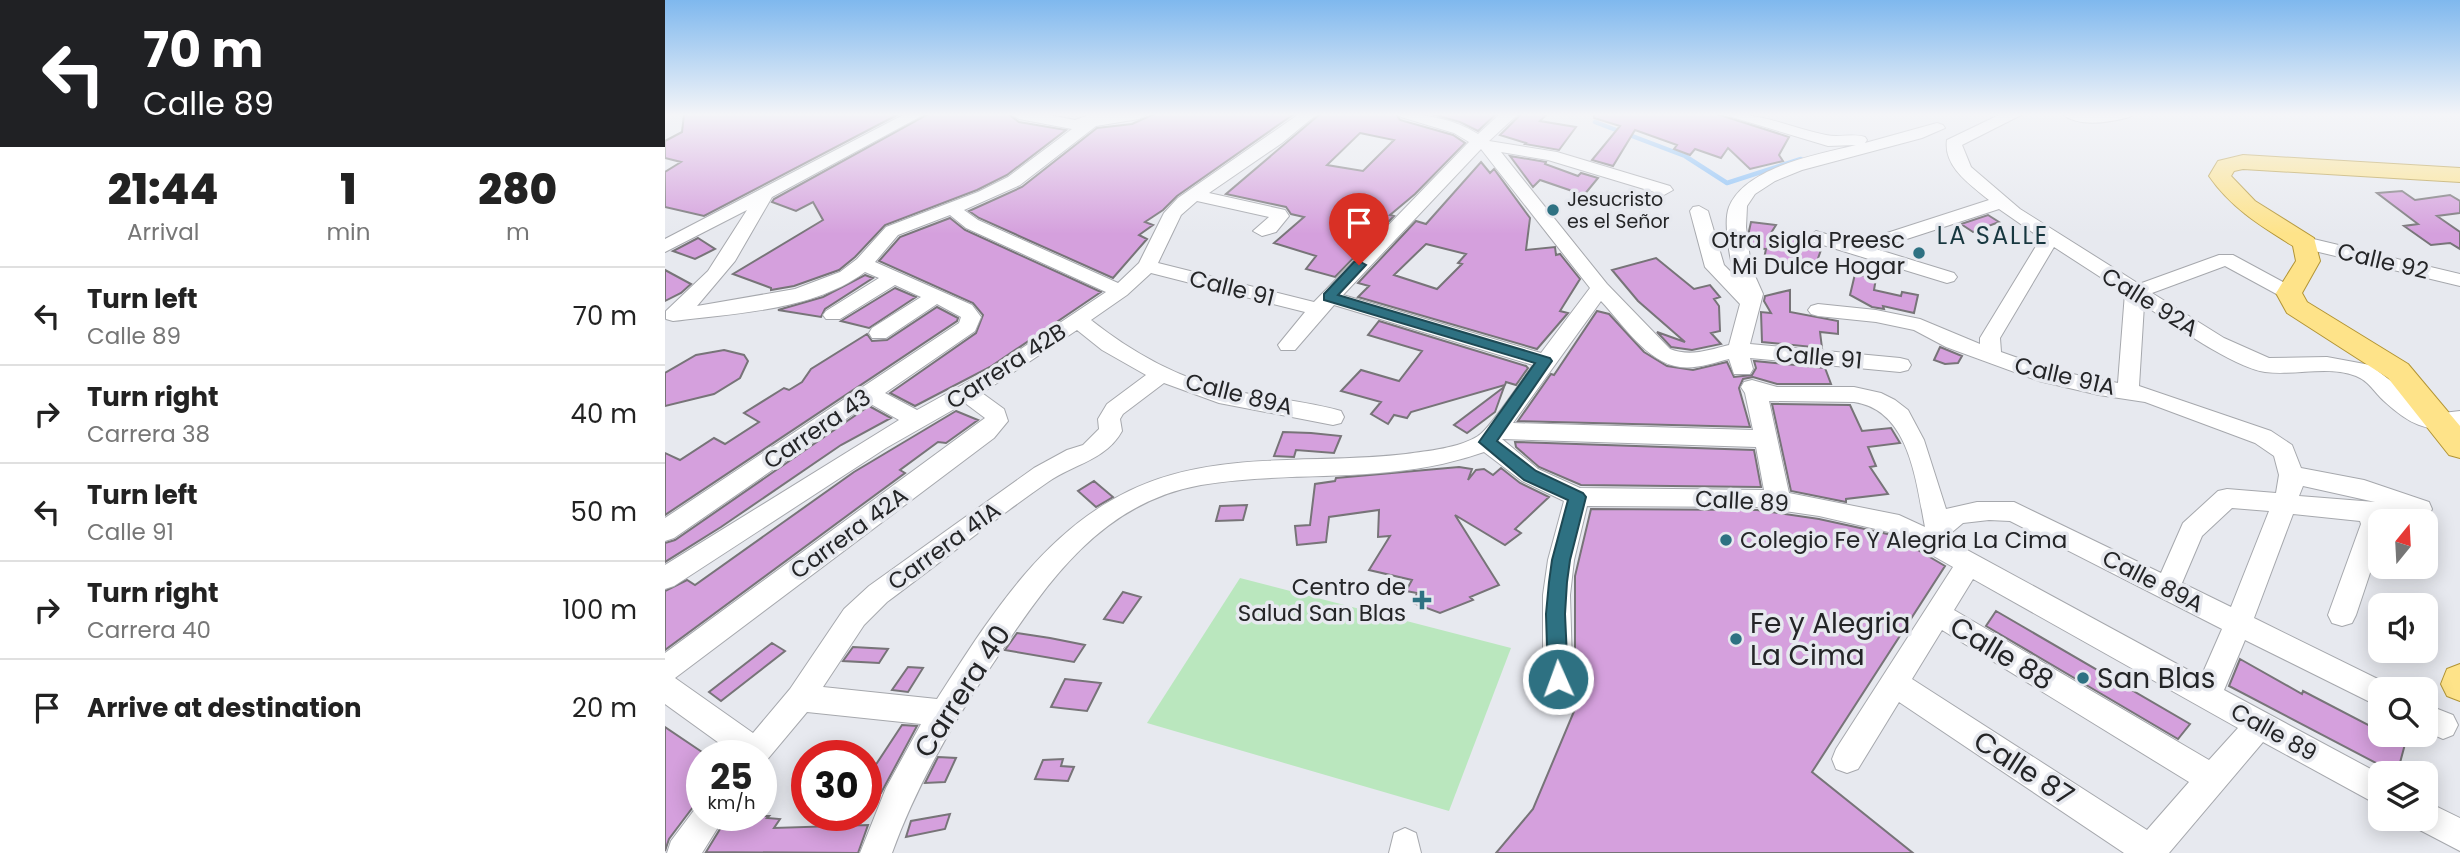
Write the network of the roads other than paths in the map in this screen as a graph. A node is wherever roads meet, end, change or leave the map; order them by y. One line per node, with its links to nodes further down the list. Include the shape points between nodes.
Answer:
1 (843, 154): 12 (street)
2 (1041, 154): 14 (street, via 1014,181)
3 (1257, 154): 11 (street, Carrera 42B)
4 (1473, 154): 32 (street)
5 (1492, 154): 27 (street)
6 (1540, 154): 10 (street)
7 (1847, 154): 33 (street, via 1798,165 1764,178 1747,191 1738,206 1738,262 1753,294)
8 (1957, 154): 13 (street, Calle 92A, via 1963,169)
9 (2460, 175): 19 (main road, via 2274,162 2232,163 2221,170 2220,176 2233,192)
10 (1664, 190)
11 (1194, 195): 16 (street, via 1279,214 1270,228); 23 (street, Carrera 42B, via 1173,213)
12 (763, 197): 20 (street); 36 (street, via 730,258 702,292)
13 (2001, 202): 18 (street, Calle 92A); 21 (street)
14 (947, 209): 22 (street, via 892,230); 28 (street)
15 (1699, 211): 33 (street, via 1715,267)
16 (1262, 231)
17 (1816, 237): 21 (street)
18 (2050, 239): 29 (street, Calle 92A); 40 (street, via 1990,338)
19 (2305, 243): 26 (street, Calle 92); 30 (main road, via 2308,261)
20 (665, 246)
21 (1858, 249): 24 (street)
22 (863, 264): 25 (street); 36 (street, via 830,283 774,301)
23 (1147, 266): 28 (street, Carrera 42B); 32 (street, Calle 91)
24 (1947, 277)
25 (893, 278): 31 (street); 35 (street)
26 (2460, 280)
27 (1600, 288): 41 (street); 44 (street, via 1663,354)
28 (1120, 291): 37 (street, Carrera 42B)
29 (2135, 292): 30 (street, via 2226,259); 45 (street); 50 (street, Calle 92A, via 2252,361 2362,370 2428,421)
30 (2289, 293): 50 (main road, via 2301,312 2398,371)
31 (935, 297): 38 (street); 46 (street, Carrera 43, via 965,309 971,317 968,326)
32 (1323, 303): 39 (street); 41 (street, Calle 91)
33 (1752, 304): 44 (street)
34 (1818, 310): 40 (street, Calle 91A, via 1902,320)
35 (833, 315)
36 (669, 317)
37 (1078, 320): 43 (street, Calle 89A, via 1109,345); 47 (street, Carrera 42B)
38 (879, 333)
39 (1288, 345)
40 (1990, 356): 45 (street, Calle 91A, via 2047,376)
41 (1545, 361): 51 (street)
42 (1900, 365): 44 (street, Calle 91)
43 (1161, 374): 48 (street, Calle 89A, via 1219,395); 74 (street, Carrera 41A, via 1115,409 1109,419 1111,431 1103,443 1042,474 879,594 854,617)
44 (1747, 375): 52 (street); 61 (street, via 1772,394 1856,395 1872,398 1899,415 1913,443)
45 (2128, 390): 54 (street, Calle 91A, via 2263,437 2284,452)
46 (868, 393): 49 (street); 60 (street, Carrera 43)
47 (967, 393): 49 (street, Carrera 42B); 69 (street, Carrera 42A, via 996,415 997,421 986,432)
48 (1333, 416)
49 (918, 421): 64 (street, Carrera 42B, via 834,469)
50 (2450, 421): 53 (main road)
51 (1491, 437): 52 (street); 55 (street, Calle 89, via 1530,475); 76 (street, Carrera 40, via 1437,458 1206,475 1144,492 1071,543 1047,566)
52 (1764, 439): 56 (street)
53 (2460, 447)
54 (2291, 475): 57 (street); 58 (street, via 2364,489)
55 (1577, 497): 56 (street, Calle 89); 75 (street, via 1558,582)
56 (1778, 500): 61 (street, Calle 89)
57 (2284, 502): 59 (street); 65 (street, via 2227,498 2192,530); 68 (street)
58 (2420, 509)
59 (2368, 512)
60 (665, 530)
61 (1934, 535): 63 (street, Calle 89); 65 (street, Calle 89A, via 1955,515 1984,510 2014,512)
62 (2368, 541): 67 (street)
63 (1969, 564): 66 (street); 73 (street, Calle 89)
64 (665, 578)
65 (2167, 588): 68 (street, Calle 89A)
66 (1937, 613): 70 (street); 81 (street, Calle 88)
67 (2342, 615)
68 (2238, 624): 72 (street, Calle 89A); 73 (street)
69 (665, 669)
70 (1894, 684): 80 (street); 86 (street, Calle 87)
71 (665, 687): 78 (street)
72 (2368, 688)
73 (2207, 695): 77 (street, Calle 89)
74 (800, 698): 76 (street); 79 (street, Carrera 41A)
75 (1558, 701)
76 (942, 713): 88 (street, Carrera 40, via 887,821)
77 (2260, 724): 81 (street); 82 (street, Calle 89)
78 (736, 740)
79 (766, 740)
80 (1847, 759)
81 (2211, 779): 86 (street)
82 (2368, 784)
83 (2438, 823): 85 (street)
84 (698, 831): 87 (street)
85 (2460, 835)
86 (2150, 852)
87 (683, 853)
88 (876, 853)

